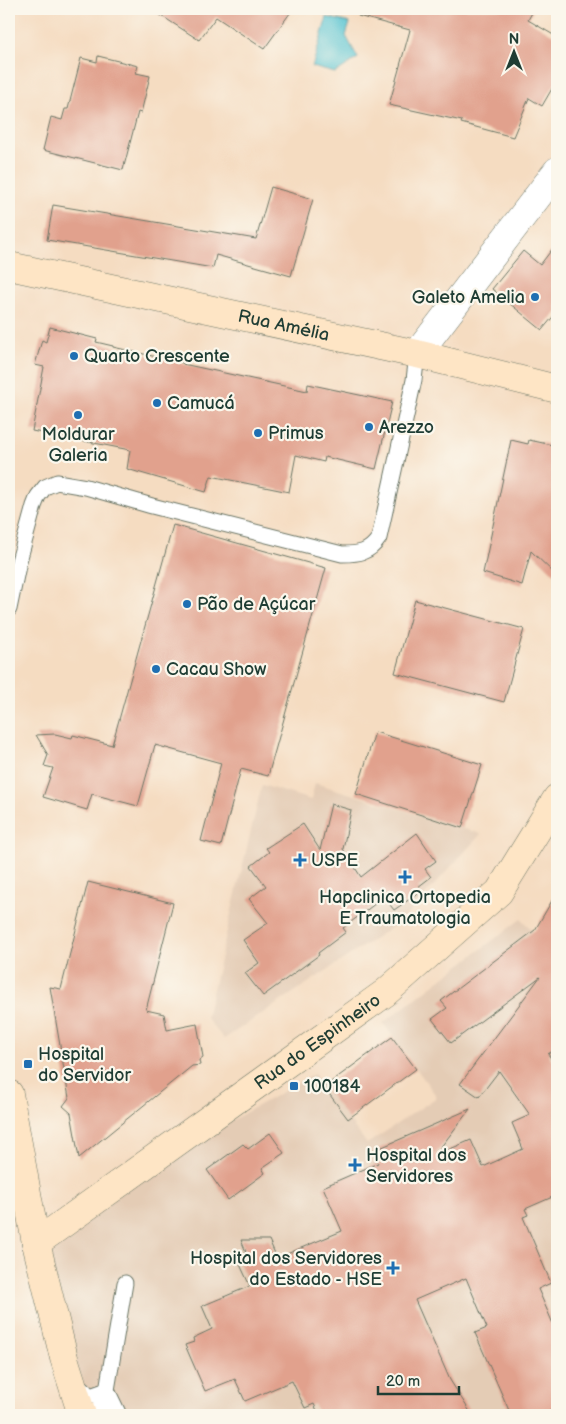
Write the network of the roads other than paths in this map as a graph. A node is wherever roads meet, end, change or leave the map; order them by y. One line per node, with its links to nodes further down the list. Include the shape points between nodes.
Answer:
1 (557, 171): 3 (street)
2 (9, 266): 3 (main road, Rua Amélia)
3 (417, 354): 4 (main road, Rua Amélia); 5 (lane, via 379,538 367,551 342,554 57,482 45,488 34,506)
4 (557, 389)
5 (9, 609)
6 (557, 798): 8 (main road, Rua do Espinheiro, via 499,892 385,993)
7 (9, 1094): 8 (main road)
8 (36, 1243): 10 (main road)
9 (125, 1283): 11 (lane)
10 (71, 1379): 11 (lane, via 88,1395); 12 (main road)
11 (113, 1403): 13 (lane, via 99,1407)
12 (82, 1415)
13 (96, 1415)

